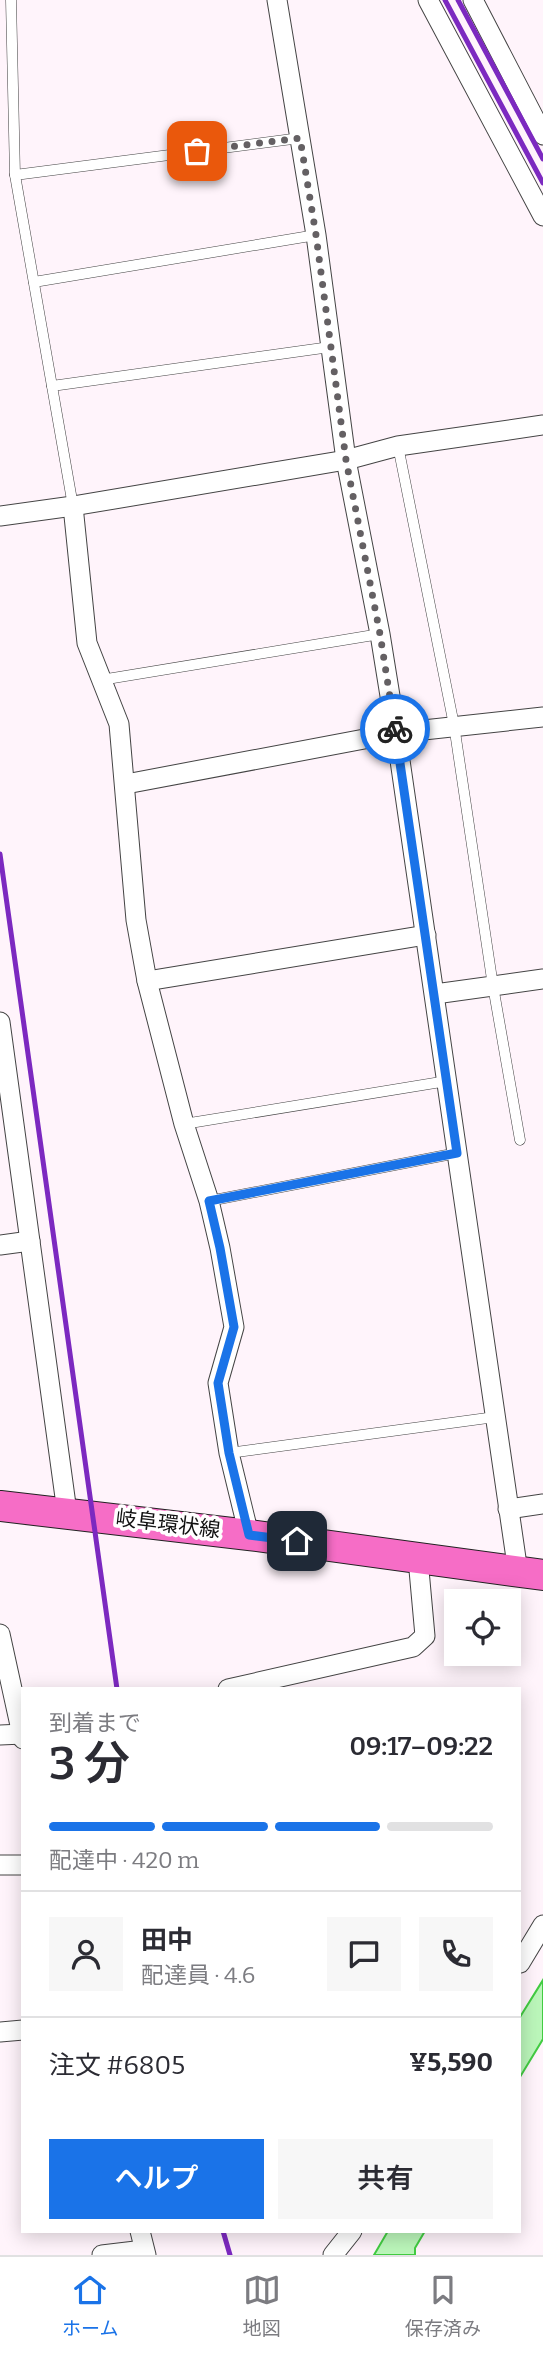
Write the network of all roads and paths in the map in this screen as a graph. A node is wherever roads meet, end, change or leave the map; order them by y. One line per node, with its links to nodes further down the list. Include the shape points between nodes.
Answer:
1 (11, 0): 7 (lane)
2 (277, 0): 6 (street)
3 (428, 0): 8 (street)
4 (473, 0): 5 (street)
5 (543, 135)
6 (300, 138): 7 (lane); 9 (street)
7 (15, 175): 10 (lane)
8 (543, 216)
9 (316, 235): 10 (lane); 11 (street)
10 (34, 282): 12 (lane)
11 (330, 347): 12 (lane); 15 (street)
12 (52, 386): 16 (lane)
13 (543, 425): 14 (street)
14 (398, 446): 15 (street); 21 (lane)
15 (346, 460): 16 (street); 18 (street)
16 (73, 506): 17 (street); 19 (street, via 87,643)
17 (0, 516)
18 (380, 634): 19 (lane); 22 (street)
19 (100, 681): 23 (street, via 119,724)
20 (543, 717): 21 (street)
21 (454, 725): 22 (street); 27 (lane)
22 (396, 733): 23 (street); 24 (street)
23 (126, 784): 26 (street, via 136,920)
24 (426, 935): 26 (street); 28 (street)
25 (543, 979): 27 (street)
26 (147, 981): 31 (street)
27 (493, 986): 28 (street); 32 (lane)
28 (435, 994): 30 (street)
29 (0, 1022): 35 (street)
30 (447, 1082): 31 (lane); 33 (street)
31 (184, 1124): 34 (street)
32 (520, 1140)
33 (457, 1153): 34 (lane); 37 (street)
34 (209, 1201): 38 (street, via 234,1327 218,1383)
35 (30, 1241): 36 (street); 42 (street)
36 (0, 1245)
37 (495, 1417): 38 (lane); 41 (street)
38 (229, 1453): 43 (street)
39 (543, 1504): 41 (street)
40 (0, 1506): 42 (main road, 岐阜環状線)
41 (508, 1508): 45 (street)
42 (67, 1512): 43 (main road, 岐阜環状線)
43 (249, 1535): 44 (main road, 岐阜環状線)
44 (418, 1559): 45 (main road, 岐阜環状線); 47 (street, via 425,1636 413,1647)
45 (530, 1574)
46 (0, 1634): 48 (street)
47 (237, 1687)
48 (21, 1731)
49 (0, 1735): 50 (street)
50 (21, 1736)
51 (0, 1865): 52 (street)
52 (21, 1865)
53 (543, 1925): 54 (street)
54 (521, 1961)
55 (21, 2030): 56 (street)
56 (0, 2032)
57 (350, 2233): 60 (street)
58 (143, 2245): 59 (street)
59 (102, 2255)
60 (333, 2255)

